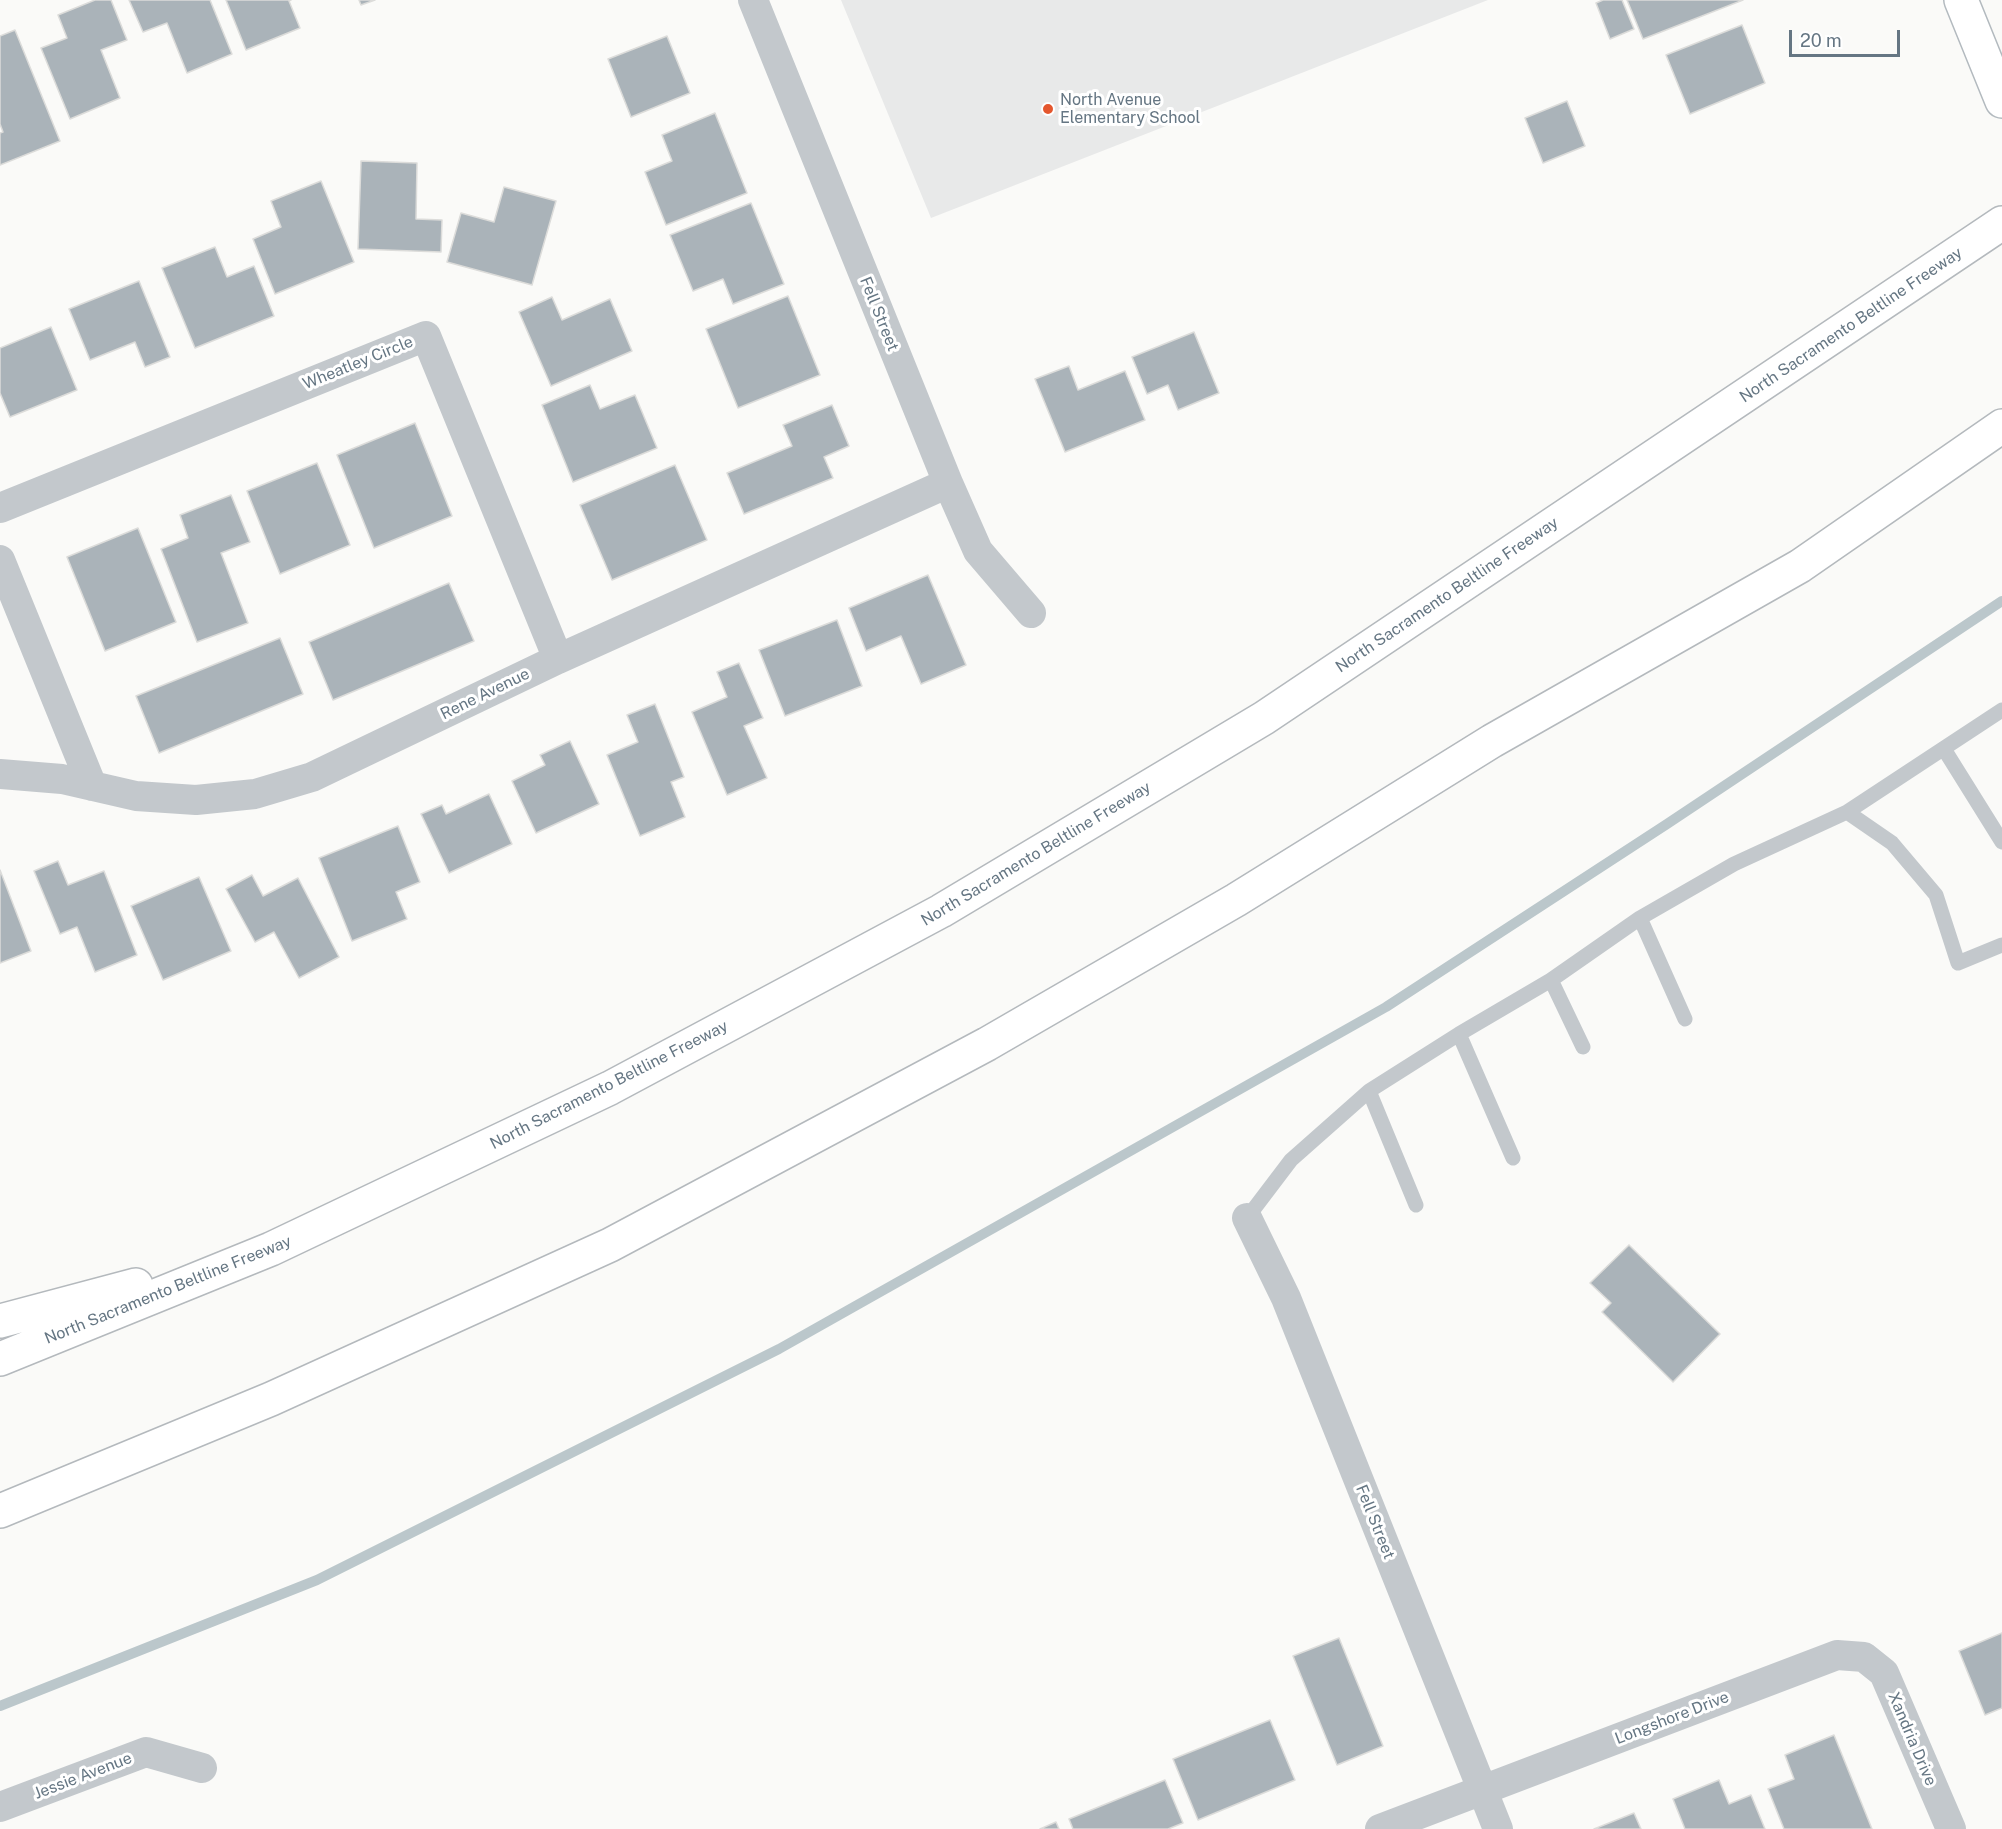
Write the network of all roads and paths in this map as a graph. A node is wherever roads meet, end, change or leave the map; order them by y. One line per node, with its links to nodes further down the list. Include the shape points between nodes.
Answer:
1 (753, 0): 6 (street, Fell Street)
2 (1961, 0): 3 (main road)
3 (2002, 101)
4 (2002, 224): 27 (main road, North Sacramento Beltline Freeway, via 1264,718 942,911 610,1088)
5 (2002, 426): 30 (main road, via 1800,566 1492,741 1236,900 987,1044 610,1245 271,1400)
6 (948, 483): 9 (street, Fell Street, via 978,551); 10 (street, Rene Avenue)
7 (0, 508): 10 (street, Wheatley Circle, via 426,336)
8 (0, 560): 14 (street)
9 (1031, 613)
10 (558, 659): 14 (street, Rene Avenue, via 312,777 255,794 196,800 136,796)
11 (2002, 710): 12 (lane)
12 (1944, 749): 15 (lane); 16 (lane)
13 (0, 774): 14 (street, Rene Avenue, via 62,779)
14 (92, 786)
15 (1847, 812): 17 (lane, via 1734,864); 18 (lane, via 1892,843 1936,895 1958,963)
16 (2002, 842)
17 (1640, 918): 19 (lane); 20 (lane)
18 (2002, 945)
19 (1551, 980): 21 (lane); 22 (lane)
20 (1685, 1019)
21 (1459, 1034): 23 (lane); 24 (lane)
22 (1583, 1047)
23 (1369, 1091): 25 (lane); 26 (lane, via 1291,1160)
24 (1513, 1158)
25 (1416, 1205)
26 (1246, 1218): 33 (street, Fell Street, via 1286,1298)
27 (271, 1249): 28 (main road); 29 (main road, North Sacramento Beltline Freeway)
28 (0, 1321)
29 (0, 1359)
30 (0, 1511)
31 (1864, 1657): 33 (street, Longshore Drive, via 1837,1655); 37 (street, Xandria Drive, via 1884,1673)
32 (202, 1768): 34 (street, Jessie Avenue, via 146,1752)
33 (1482, 1790): 35 (street, Longshore Drive); 36 (street, Fell Street)
34 (0, 1807)
35 (1380, 1829)
36 (1498, 1829)
37 (1951, 1829)

